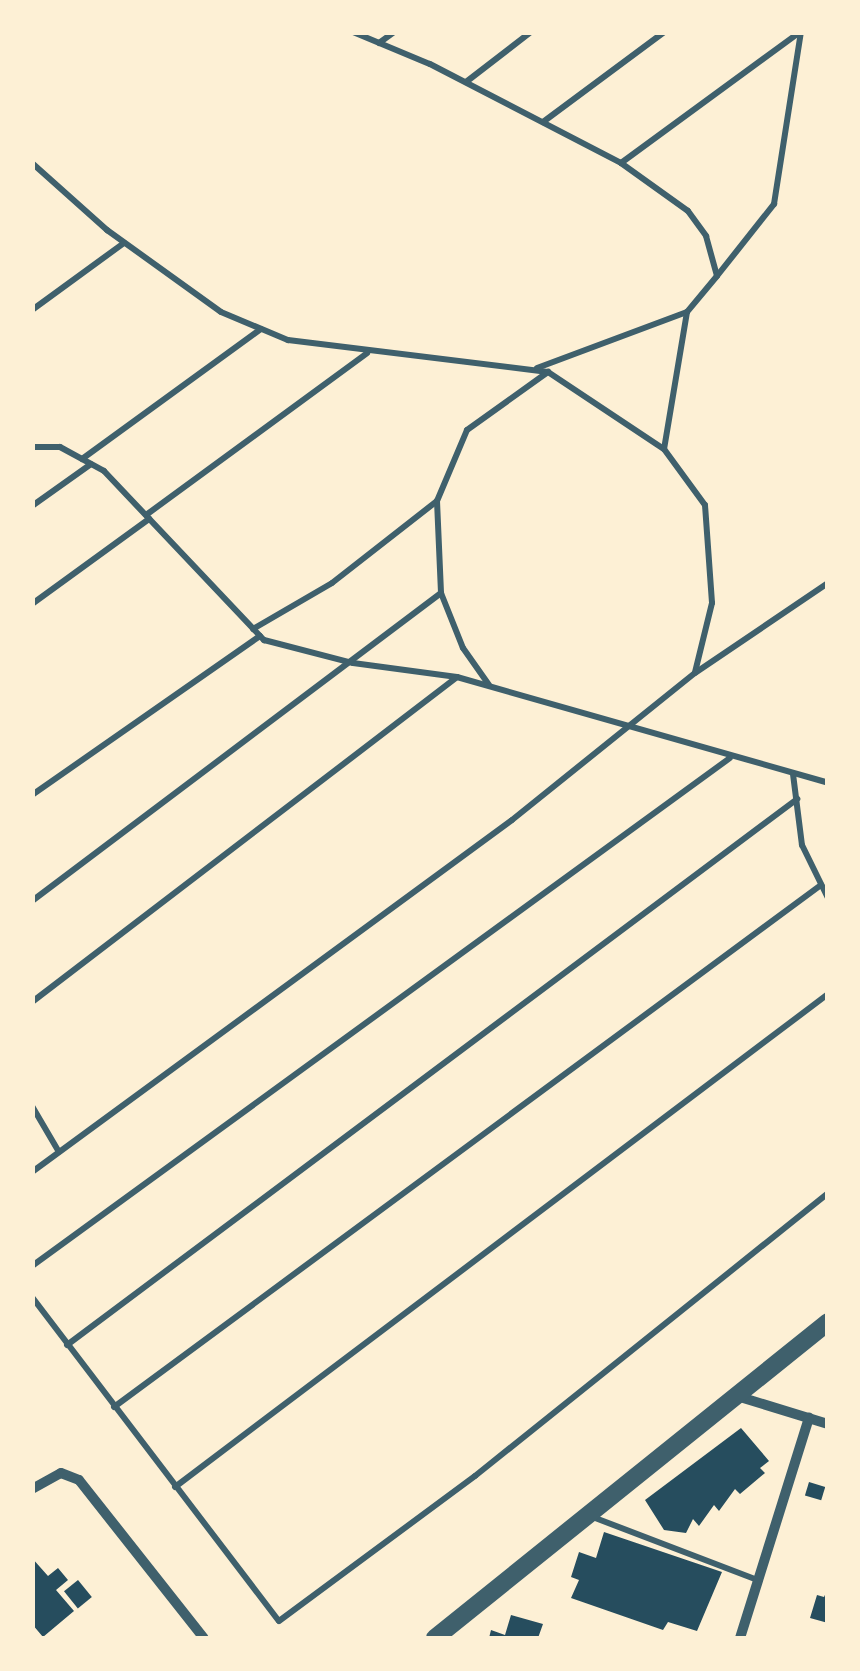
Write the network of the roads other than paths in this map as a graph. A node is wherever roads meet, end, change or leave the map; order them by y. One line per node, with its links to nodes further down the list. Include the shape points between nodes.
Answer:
1 (353, 32): 6 (lane)
2 (394, 32): 6 (lane)
3 (531, 32): 7 (lane)
4 (664, 32): 8 (lane)
5 (800, 32): 10 (lane); 12 (lane, via 774,204)
6 (380, 43): 7 (lane)
7 (466, 82): 8 (lane)
8 (543, 122): 10 (lane)
9 (32, 162): 11 (lane)
10 (622, 163): 12 (lane, via 688,212 706,236)
11 (124, 242): 13 (lane); 15 (lane, via 221,312)
12 (716, 276): 14 (lane)
13 (32, 310)
14 (687, 312): 17 (lane); 20 (lane)
15 (261, 329): 16 (lane); 21 (lane)
16 (367, 353): 17 (lane); 25 (lane)
17 (536, 368): 18 (lane)
18 (548, 372): 20 (lane); 23 (lane, via 467,430)
19 (32, 447): 21 (lane, via 60,447)
20 (664, 449): 32 (lane, via 706,505 712,603)
21 (82, 459): 22 (lane)
22 (91, 464): 24 (lane); 25 (lane)
23 (437, 501): 27 (lane); 29 (lane, via 332,583)
24 (32, 506)
25 (148, 517): 28 (lane); 29 (lane)
26 (828, 583): 32 (lane)
27 (442, 592): 31 (lane); 34 (lane, via 464,648)
28 (32, 604)
29 (253, 629): 30 (lane)
30 (260, 636): 31 (lane); 39 (lane)
31 (353, 663): 33 (lane); 43 (lane)
32 (695, 673): 35 (lane)
33 (458, 677): 34 (lane); 45 (lane)
34 (489, 686): 35 (lane)
35 (630, 728): 36 (lane); 47 (lane)
36 (730, 758): 37 (lane); 50 (lane)
37 (793, 774): 38 (lane); 40 (lane)
38 (827, 783)
39 (32, 796)
40 (796, 800): 41 (lane, via 802,845); 53 (lane)
41 (821, 885): 42 (lane); 55 (lane)
42 (828, 898)
43 (32, 901)
44 (828, 994): 58 (lane)
45 (32, 1002)
46 (32, 1106): 47 (lane)
47 (59, 1152): 48 (lane)
48 (32, 1172)
49 (828, 1193): 58 (lane, via 475,1476 280,1621)
50 (32, 1266)
51 (32, 1298): 53 (lane)
52 (828, 1322): 54 (street)
53 (67, 1345): 55 (lane)
54 (740, 1397): 56 (street); 60 (street)
55 (114, 1407): 58 (lane)
56 (809, 1418): 57 (street); 61 (street)
57 (828, 1424)
58 (175, 1488)
59 (32, 1489): 62 (street, via 60,1473 79,1480)
60 (589, 1515): 61 (lane); 63 (street)
61 (758, 1580): 64 (street)
62 (204, 1638)
63 (435, 1638)
64 (740, 1638)

